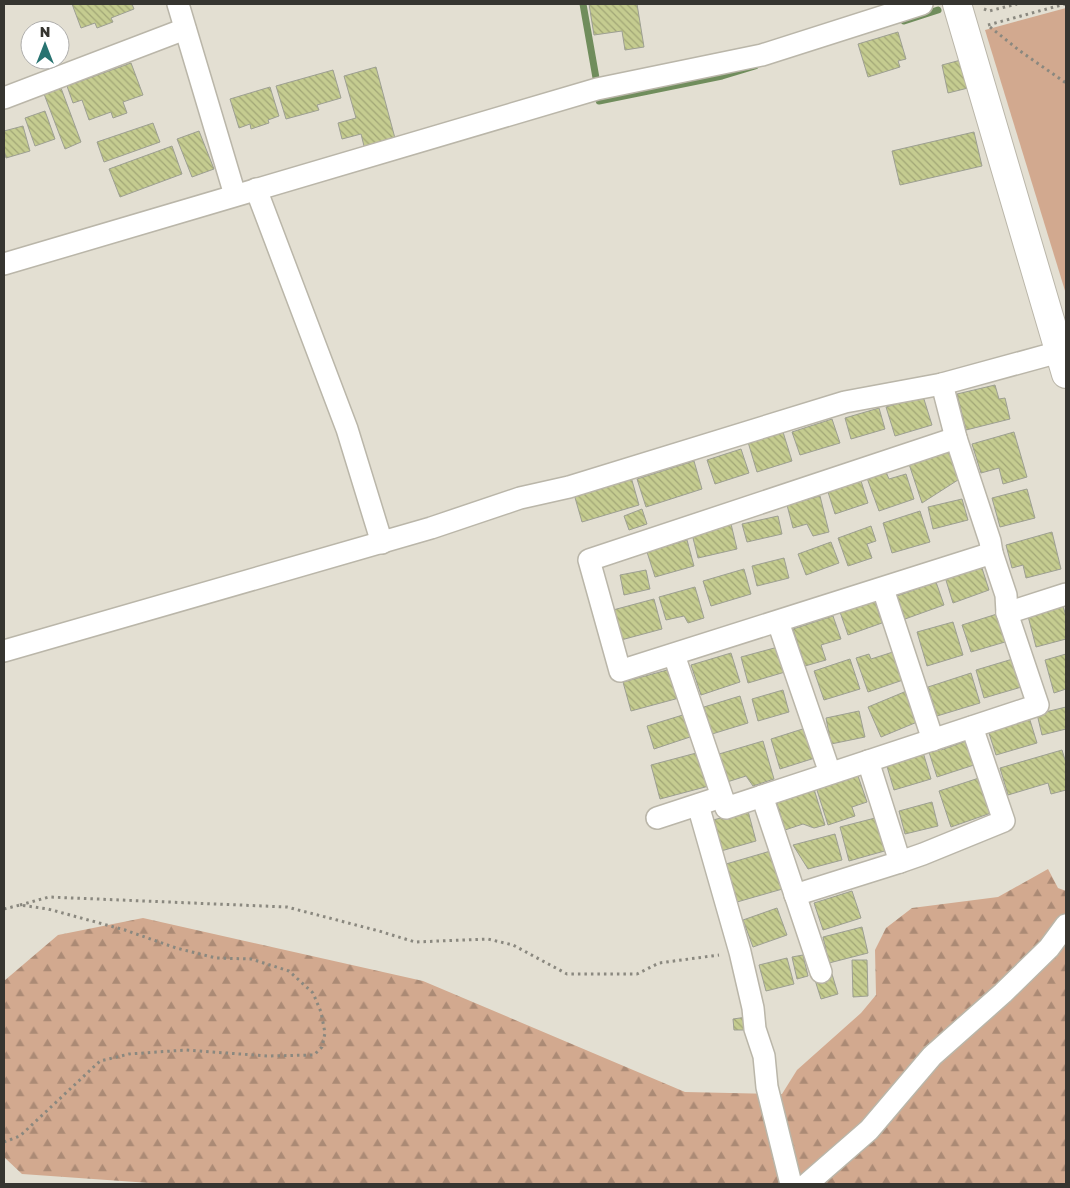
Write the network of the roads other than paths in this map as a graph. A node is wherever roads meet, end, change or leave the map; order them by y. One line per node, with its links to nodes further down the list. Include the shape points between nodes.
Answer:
1 (178, 4): 4 (street)
2 (922, 4): 6 (street, via 762,55 598,89)
3 (968, 6): 8 (street)
4 (186, 29): 5 (street); 6 (street)
5 (4, 98)
6 (246, 192): 7 (street); 11 (street, via 347,429)
7 (4, 264)
8 (1063, 363): 9 (street)
9 (942, 384): 10 (street); 11 (street, via 844,402 569,487 520,498)
10 (956, 438): 12 (street); 18 (street, via 589,560 620,672)
11 (382, 543): 17 (street)
12 (992, 553): 13 (street); 15 (street, via 1006,595)
13 (883, 589): 16 (street); 20 (street)
14 (1066, 594): 15 (street)
15 (1007, 613): 19 (street, via 1038,705)
16 (778, 622): 18 (street); 22 (street)
17 (4, 651)
18 (674, 655): 24 (street)
19 (972, 726): 20 (street); 27 (street, via 1004,821)
20 (933, 740): 21 (street)
21 (868, 761): 22 (street); 27 (street)
22 (830, 774): 23 (street)
23 (762, 796): 24 (street, via 726,808); 28 (street)
24 (722, 797): 25 (street)
25 (698, 805): 26 (street); 31 (street, via 740,952 755,1029 764,1056 767,1087)
26 (658, 818)
27 (900, 862): 28 (street)
28 (795, 895): 30 (street)
29 (1066, 925): 32 (street, via 1049,948 1003,993 932,1056 869,1130)
30 (820, 972)
31 (792, 1184)
32 (807, 1184)

